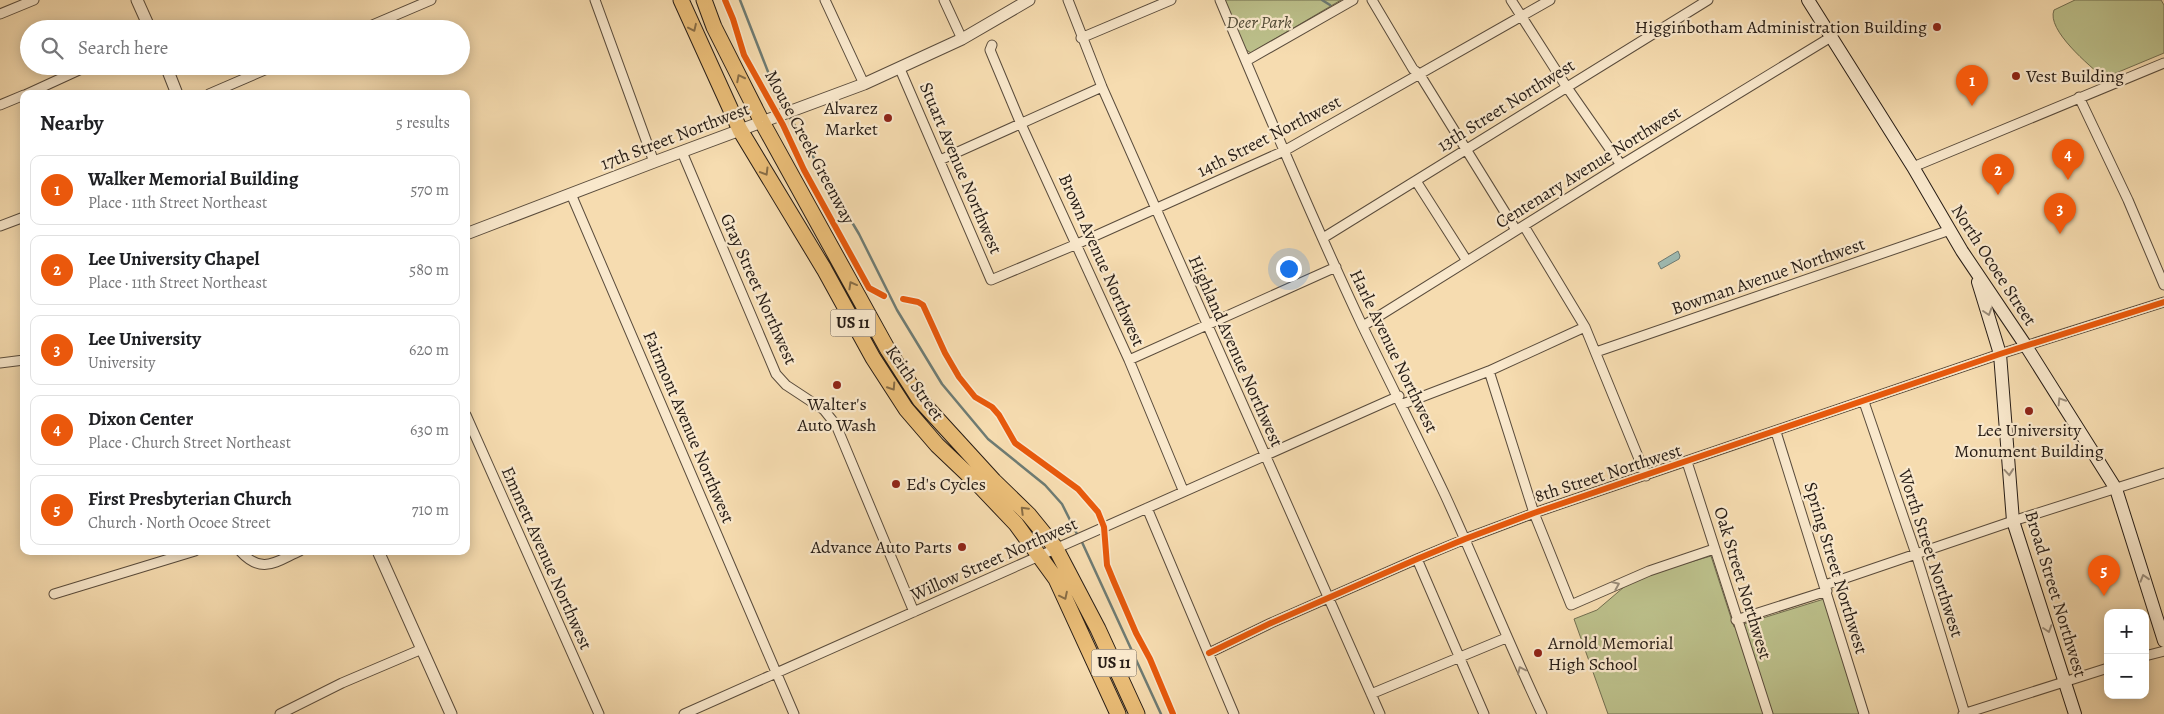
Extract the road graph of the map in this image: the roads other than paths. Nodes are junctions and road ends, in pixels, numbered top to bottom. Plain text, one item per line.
1 (34, 0) edge
2 (137, 0) edge
3 (431, 0) edge
4 (596, 0) edge
5 (681, 0) edge
6 (704, 0) edge
7 (825, 0) edge
8 (944, 0) edge
9 (1029, 0) edge
10 (1068, 0) edge
11 (1171, 0) edge
12 (1220, 0) edge
13 (1353, 0) edge
14 (1372, 0) edge
15 (1511, 0) edge
16 (1550, 0) edge
17 (1708, 0) edge
18 (1808, 0) edge
19 (0, 14) edge
20 (1521, 17) junction
21 (146, 20) edge
22 (384, 20) edge
23 (713, 23) junction
24 (1831, 37) junction
25 (1082, 38) junction
26 (962, 39) junction
27 (992, 45) dead end
28 (706, 56) junction
29 (1246, 61) junction
30 (2164, 62) edge
31 (900, 69) junction
32 (68, 75) edge
33 (170, 75) edge
34 (253, 75) edge
35 (1420, 75) junction
36 (864, 84) junction
37 (1566, 86) junction
38 (1102, 87) junction
39 (34, 90) edge
40 (175, 90) edge
41 (218, 90) edge
42 (20, 96) edge
43 (2079, 97) junction
44 (0, 105) edge
45 (768, 119) junction
46 (1021, 124) junction
47 (740, 130) junction
48 (1466, 150) junction
49 (1284, 151) junction
50 (682, 152) junction
51 (940, 160) junction
52 (654, 162) junction
53 (1621, 165) junction
54 (1913, 166) junction
55 (1416, 181) junction
56 (572, 194) junction
57 (1156, 209) junction
58 (20, 218) edge
59 (0, 226) edge
60 (1520, 228) junction
61 (1950, 230) junction
62 (470, 232) edge
63 (1323, 238) junction
64 (1077, 244) junction
65 (1962, 251) junction
66 (1467, 261) junction
67 (1336, 267) junction
68 (991, 280) joint
69 (2164, 285) edge
70 (2164, 302) edge
71 (1207, 325) junction
72 (1363, 326) junction
73 (1585, 327) junction
74 (2026, 346) junction
75 (888, 350) junction
76 (1596, 352) junction
77 (2000, 354) junction
78 (873, 358) junction
79 (1129, 360) junction
80 (20, 361) edge
81 (0, 364) edge
82 (1489, 371) junction
83 (1401, 400) junction
84 (1864, 402) junction
85 (470, 424) edge
86 (1776, 432) junction
87 (1264, 454) junction
88 (1687, 462) junction
89 (2164, 474) edge
90 (1646, 476) junction
91 (2116, 489) junction
92 (1183, 490) junction
93 (1147, 508) junction
94 (1534, 513) junction
95 (2013, 521) junction
96 (1465, 538) junction
97 (1055, 547) junction
98 (1714, 549) junction
99 (1916, 554) junction
100 (182, 555) edge
101 (244, 555) edge
102 (290, 555) edge
103 (380, 555) edge
104 (1038, 555) junction
105 (1417, 559) junction
106 (1826, 588) junction
107 (54, 594) dead end
108 (1328, 599) junction
109 (914, 612) junction
110 (1736, 620) junction
111 (1506, 638) junction
112 (2164, 642) edge
113 (422, 649) junction
114 (2164, 651) edge
115 (1209, 653) junction
116 (2149, 655) edge
117 (1459, 657) junction
118 (2104, 669) edge
119 (777, 673) junction
120 (2064, 681) junction
121 (1371, 694) junction
122 (290, 712) edge
123 (280, 714) edge
124 (451, 714) edge
125 (599, 714) edge
126 (684, 714) edge
127 (794, 714) edge
128 (1118, 714) edge
129 (1137, 714) edge
130 (1234, 714) edge
131 (1380, 714) edge
132 (1484, 714) edge
133 (1542, 714) edge
134 (1768, 714) edge
135 (1864, 714) edge
136 (1964, 714) edge
137 (2075, 714) edge

1 - 19 street
2 - 21 street
3 - 22 street
4 - 52 street
5 -> 28 main road, Keith Street / US 11
6 - 23 main road, Keith Street / US 11
7 - 36 street
8 - 26 street
9 - 26 street, 17th Street Northwest
10 - 25 street, Highland Avenue Northwest
11 - 25 street
12 - 29 street, Harle Avenue Northwest
13 - 29 street
14 - 35 street
15 - 20 street
16 - 20 street, 14th Street Northwest
17 - 37 street, 13th Street Northwest
18 - 24 main road, North Ocoee Street
20 - 35 street, 14th Street Northwest
20 - 37 street
23 - 28 main road
45 -> 23 main road, Keith Street / US 11
24 - 53 street, Centenary Avenue Northwest
24 - 54 main road, North Ocoee Street
25 - 38 street, Highland Avenue Northwest
26 - 31 street, 17th Street Northwest
27 - 46 street, Brown Avenue Northwest
28 - 47 main road, Keith Street / US 11
29 - 49 street, Harle Avenue Northwest
30 - 43 street
31 - 36 street, 17th Street Northwest
31 - 51 street, Stuart Avenue Northwest
32 - 39 street
33 - 40 street
34 - 41 street
35 - 48 street
35 - 49 street, 14th Street Northwest
36 - 45 street, 17th Street Northwest
37 - 48 street, 13th Street Northwest
37 - 53 street
38 - 46 street
38 - 57 street, Highland Avenue Northwest
42 - 44 street
43 - 54 street
43 - 69 street
45 - 47 street, 17th Street Northwest
75 -> 45 main road, Keith Street / US 11
46 - 51 street
46 - 64 street, Brown Avenue Northwest
47 - 50 street, 17th Street Northwest
47 -> 78 main road, Keith Street / US 11
48 - 55 street, 13th Street Northwest
48 - 60 street
49 - 57 street, 14th Street Northwest
49 - 63 street, Harle Avenue Northwest
50 - 52 street, 17th Street Northwest
50 - 109 street, Gray Street Northwest
51 - 68 street, Stuart Avenue Northwest
52 - 56 street, 17th Street Northwest
53 - 60 street, Centenary Avenue Northwest
54 - 61 main road, North Ocoee Street
55 - 63 street, 13th Street Northwest
55 - 66 street
56 - 62 street, 17th Street Northwest
56 - 119 street, Fairmont Avenue Northwest
57 - 64 street, 14th Street Northwest
57 - 71 street, Highland Avenue Northwest
58 - 59 street
60 - 66 street, Centenary Avenue Northwest
60 - 73 street
61 - 65 main road, North Ocoee Street
61 - 76 street, Bowman Avenue Northwest
63 - 67 street, Harle Avenue Northwest
64 - 68 street, 14th Street Northwest
64 - 79 street, Brown Avenue Northwest
65 - 74 main road, North Ocoee Street
65 -> 77 main road, Broad Street Northwest
66 - 72 street, Centenary Avenue Northwest
67 - 71 street
67 - 72 street, Harle Avenue Northwest
70 - 74 street, 8th Street Northwest
71 - 79 street
71 - 87 street, Highland Avenue Northwest
72 - 83 street, Harle Avenue Northwest
73 - 76 street
73 - 82 street, Willow Street Northwest
74 - 77 street, 8th Street Northwest
91 -> 74 main road, North Ocoee Street
75 - 78 street
97 -> 75 main road, Keith Street / US 11
76 - 90 street
77 - 84 street, 8th Street Northwest
77 -> 95 main road, Broad Street Northwest
78 -> 104 main road, Keith Street / US 11
79 - 92 street, Brown Avenue Northwest
80 - 81 street
82 - 83 street, Willow Street Northwest
82 - 94 street
83 - 87 street, Willow Street Northwest
83 - 96 street, Harle Avenue Northwest
84 - 86 street, 8th Street Northwest
84 - 99 street, Worth Street Northwest
85 - 125 street, Emmett Avenue Northwest
86 - 88 street, 8th Street Northwest
86 - 106 street, Spring Street Northwest
87 - 92 street, Willow Street Northwest
87 - 108 street, Highland Avenue Northwest
88 - 90 street, 8th Street Northwest
88 - 98 street, Oak Street Northwest
89 - 91 street
90 - 94 street, 8th Street Northwest
91 - 95 street
112 -> 91 main road, North Ocoee Street
92 - 93 street, Willow Street Northwest
93 - 97 street, Willow Street Northwest
93 - 115 street
94 - 96 street, 8th Street Northwest
94 -> 98 street
95 - 99 street
95 -> 120 main road, Broad Street Northwest
96 - 105 street, 8th Street Northwest
96 - 111 street, Harle Avenue Northwest
97 - 104 street, Willow Street Northwest
97 - 129 main road, Keith Street / US 11
98 - 110 street, Oak Street Northwest
99 - 106 street
99 - 136 street, Worth Street Northwest
100 - 107 street
101 - 102 street
103 - 113 street
104 - 109 street, Willow Street Northwest
104 -> 128 main road, Keith Street / US 11
105 - 108 street, 8th Street Northwest
105 - 117 street
106 - 110 street
106 - 135 street, Spring Street Northwest
108 - 115 street, 8th Street Northwest
108 - 121 street, Highland Avenue Northwest
109 - 119 street, Willow Street Northwest
110 - 134 street, Oak Street Northwest
111 - 117 street
133 -> 111 street, Harle Avenue Northwest
113 - 122 street
113 - 124 street
114 - 116 street
115 - 130 street
117 - 121 street
117 - 132 street
118 - 120 street
119 - 126 street, Willow Street Northwest
119 - 127 street, Fairmont Avenue Northwest
120 - 136 street
120 - 137 main road, Broad Street Northwest
121 - 131 street, Highland Avenue Northwest
122 - 123 street

